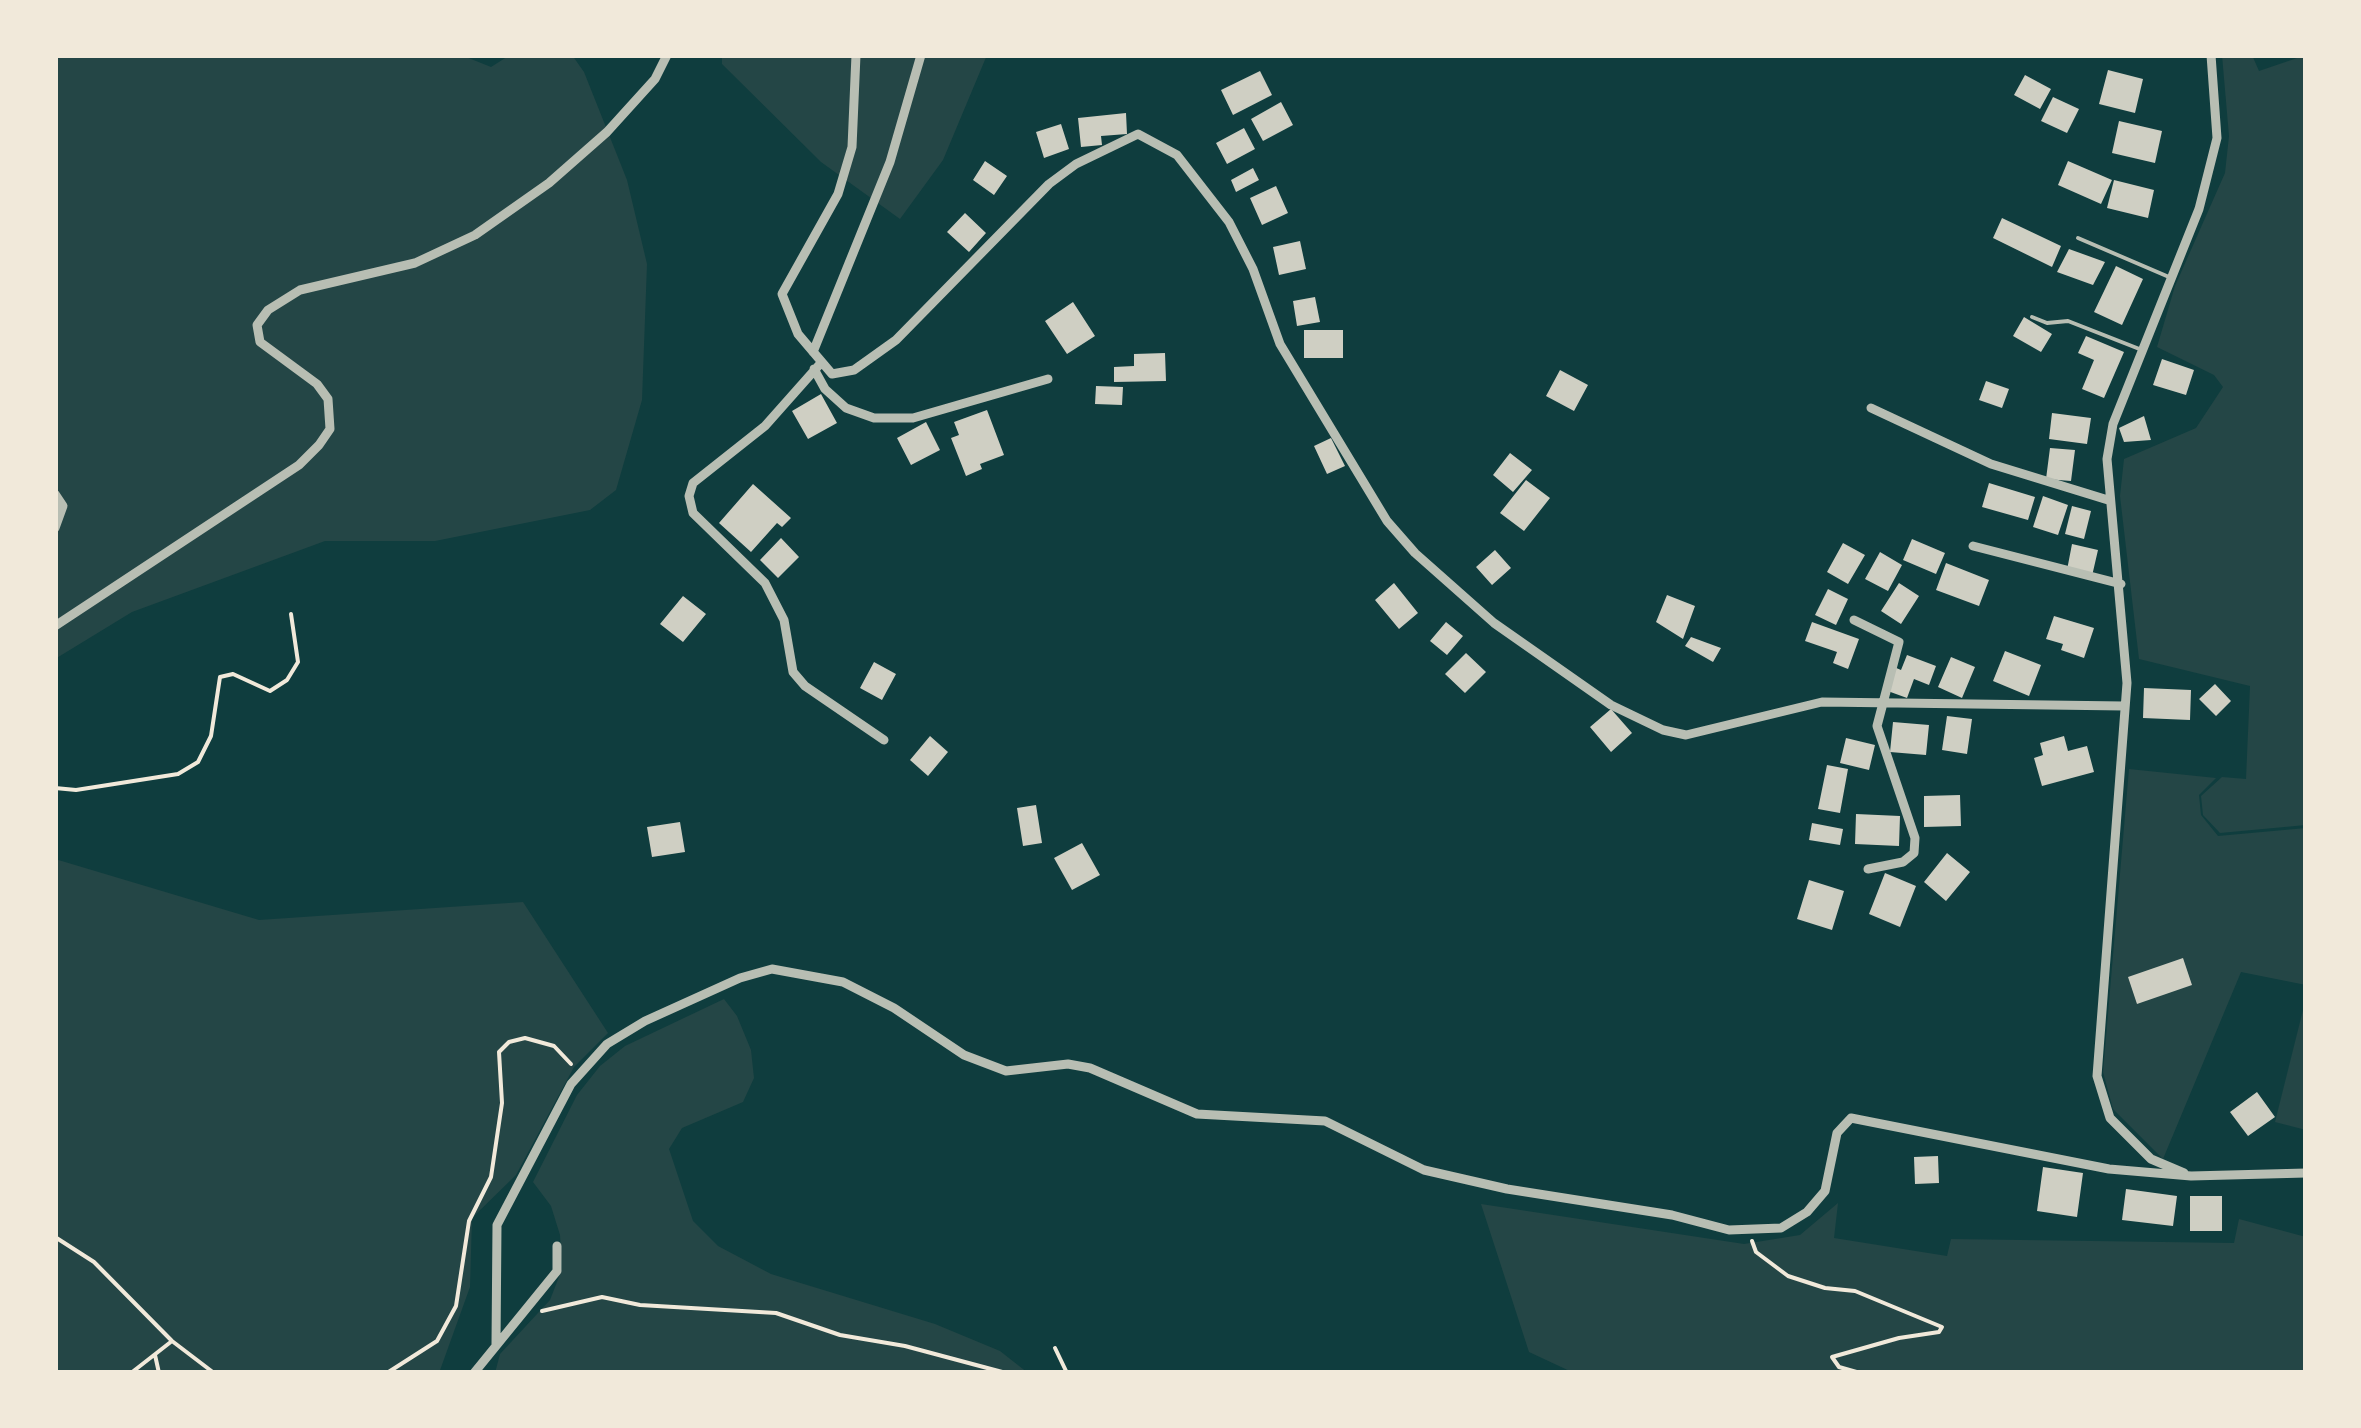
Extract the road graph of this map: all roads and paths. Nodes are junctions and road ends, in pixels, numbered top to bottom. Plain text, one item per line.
1 (667, 55) edge
2 (856, 55) edge
3 (921, 55) edge
4 (2211, 55) edge
5 (2078, 238) dead end
6 (2169, 277) junction
7 (2032, 317) dead end
8 (2142, 350) junction
9 (813, 352) junction
10 (817, 367) junction
11 (1048, 380) dead end
12 (1871, 408) dead end
13 (55, 494) edge
14 (2108, 500) junction
15 (55, 528) edge
16 (1973, 546) dead end
17 (2121, 584) junction
18 (291, 614) dead end
19 (1854, 620) dead end
20 (55, 626) edge
21 (1880, 704) junction
22 (2124, 706) junction
23 (884, 740) dead end
24 (55, 788) edge
25 (1868, 870) dead end
26 (580, 1072) junction
27 (2306, 1173) edge
28 (2191, 1176) junction
29 (1748, 1232) junction
30 (55, 1238) edge
31 (557, 1246) dead end
32 (523, 1315) junction
33 (172, 1341) junction
34 (496, 1344) junction
35 (1055, 1348) dead end
36 (155, 1354) junction
37 (130, 1373) edge
38 (159, 1373) edge
39 (214, 1373) edge
40 (387, 1373) edge
41 (474, 1373) edge
42 (1006, 1373) edge
43 (1067, 1373) edge
44 (1860, 1373) edge

1 - 20 street
2 - 9 street
3 - 9 street
4 - 6 street
5 - 6 lane
6 - 8 street
7 - 8 lane
8 - 14 street
9 - 10 street
10 - 11 street
10 - 21 street
10 - 23 street
12 - 14 street
13 - 15 street
14 - 17 street
16 - 17 street
17 - 22 street
18 - 24 path
19 - 21 street
21 - 22 street
21 - 25 street
22 - 28 street
26 - 29 street
26 - 34 street
26 - 40 path
27 - 28 street
28 - 29 street
29 - 44 path
30 - 33 path
31 - 32 street
32 - 34 street
32 - 42 path
33 - 36 path
33 - 39 path
34 - 41 street
35 - 43 path
36 - 37 path
36 - 38 path

